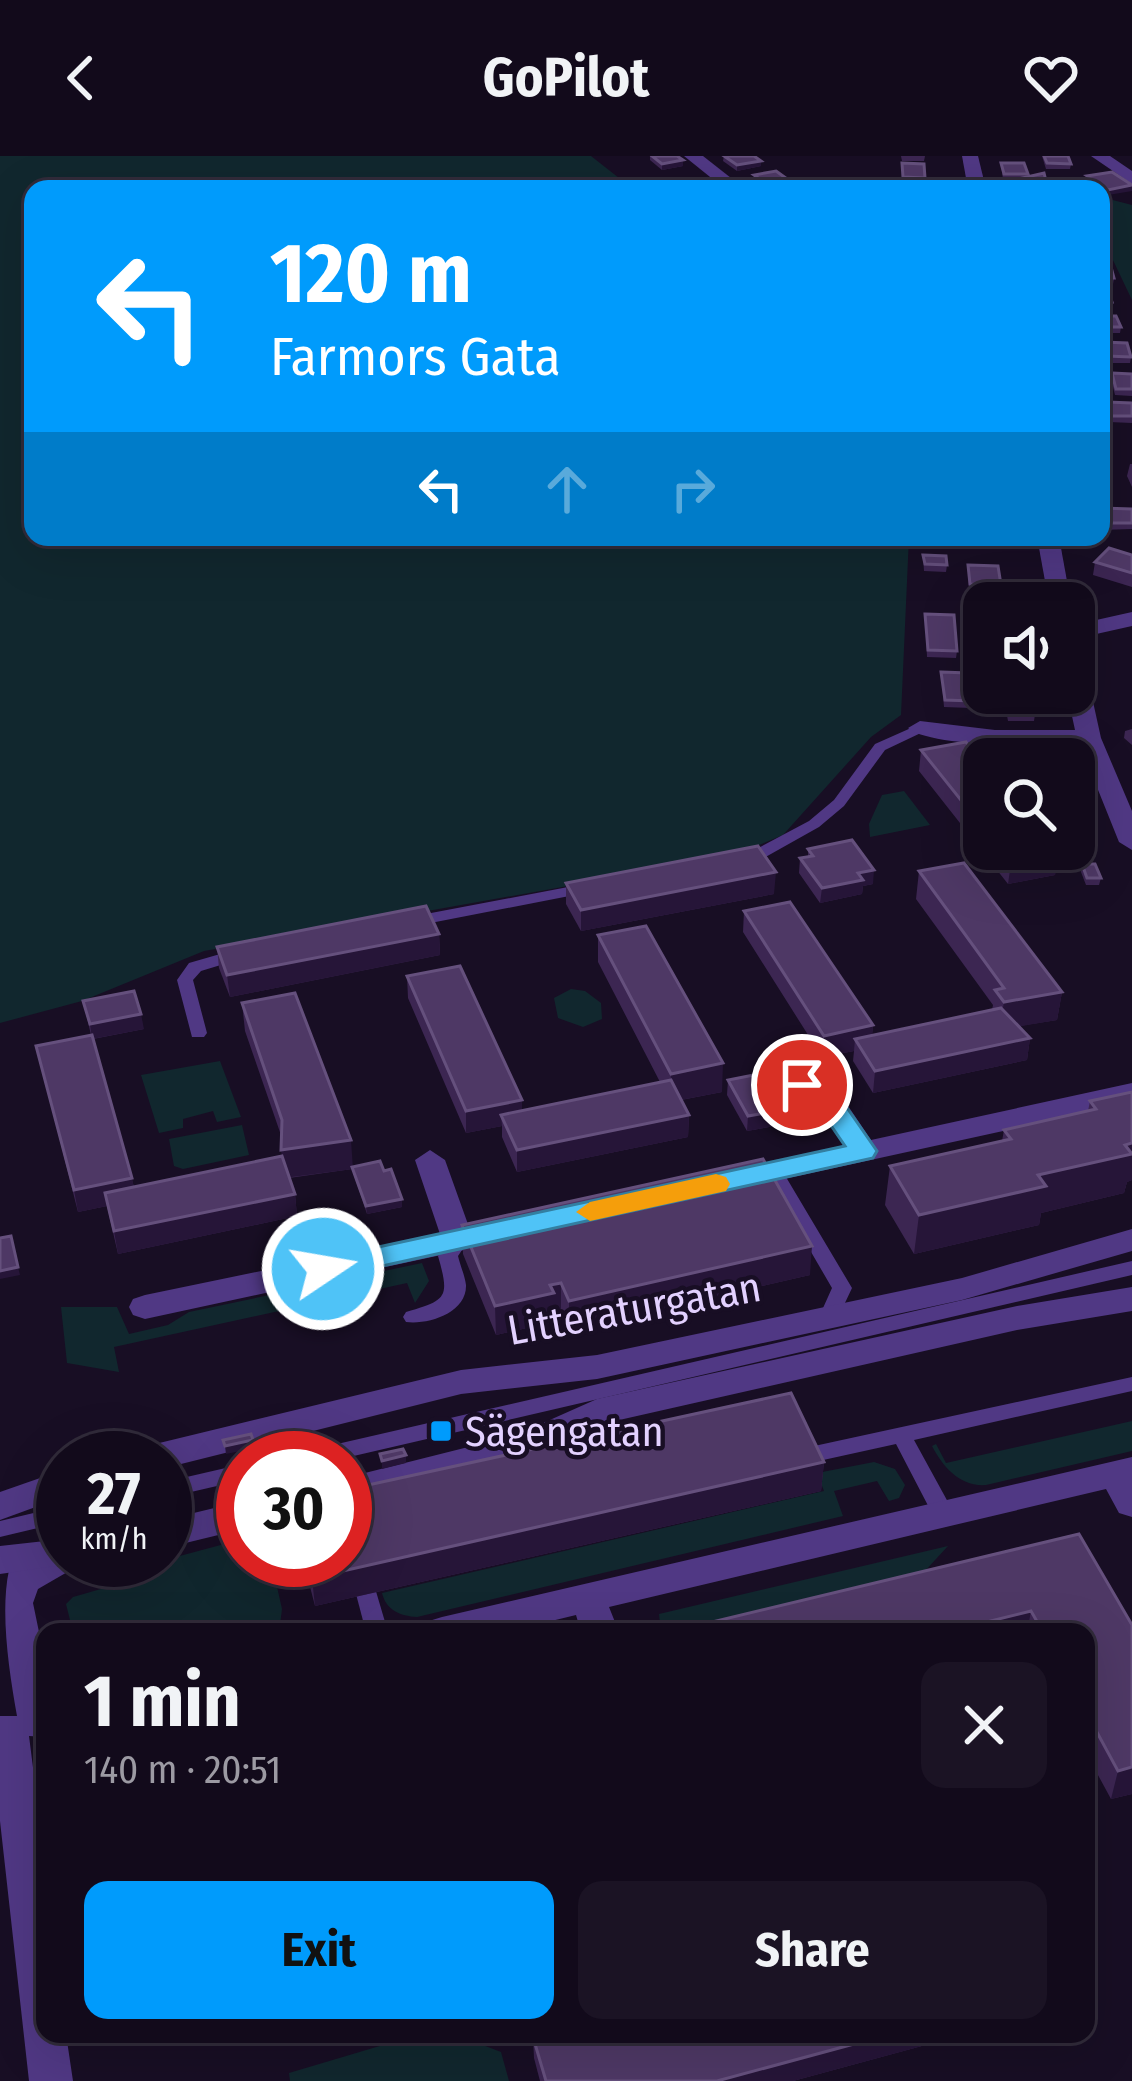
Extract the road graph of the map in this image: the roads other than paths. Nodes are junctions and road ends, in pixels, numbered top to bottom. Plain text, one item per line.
1 (692, 156) edge
2 (1099, 156) edge
3 (1132, 179) edge
4 (724, 180) edge
5 (1050, 546) edge
6 (1056, 582) edge
7 (1132, 619) edge
8 (1095, 627) edge
9 (1084, 714) edge
10 (920, 728) joint
11 (1089, 738) joint
12 (1095, 753) edge
13 (1132, 842) edge
14 (711, 865) edge
15 (601, 886) edge
16 (400, 923) edge
17 (262, 949) edge
18 (198, 1033) dead end
19 (802, 1085) dead end
20 (1132, 1093) edge
21 (863, 1151) junction
22 (430, 1160) dead end
23 (773, 1171) junction
24 (711, 1185) edge
25 (469, 1238) junction
26 (1132, 1240) edge
27 (1132, 1268) edge
28 (1132, 1299) edge
29 (145, 1307) dead end
30 (413, 1317) dead end
31 (829, 1317) junction
32 (1132, 1384) edge
33 (902, 1436) junction
34 (372, 1444) edge
35 (192, 1448) edge
36 (805, 1456) edge
37 (1126, 1482) edge
38 (372, 1485) edge
39 (36, 1493) edge
40 (0, 1506) edge
41 (943, 1513) junction
42 (36, 1520) edge
43 (0, 1529) edge
44 (36, 1557) edge
45 (0, 1559) edge
46 (36, 1571) edge
47 (367, 1594) edge
48 (594, 1616) edge
49 (375, 1623) edge
50 (528, 1623) edge
51 (23, 1726) edge
52 (36, 1908) edge
53 (46, 2043) edge
54 (51, 2081) edge

1 - 4 street
2 - 3 street
5 - 6 street
7 - 8 street
9 - 11 street
10 - 11 street
10 - 14 lane
12 - 13 street
15 - 16 lane
17 - 18 lane
19 - 21 street
20 - 21 street
21 - 23 street
22 - 25 street
23 - 24 street
23 - 31 lane
25 - 29 street
25 - 30 lane
26 - 31 street, Litteraturgatan
27 - 34 lane
28 - 38 street, Litteraturgatan
31 - 35 street, Litteraturgatan
32 - 33 lane
33 - 36 lane
33 - 41 lane
37 - 41 street
39 - 40 street
41 - 48 street
42 - 43 lane
44 - 45 street
46 - 51 street
47 - 49 lane
48 - 50 street
51 - 52 street
53 - 54 street

